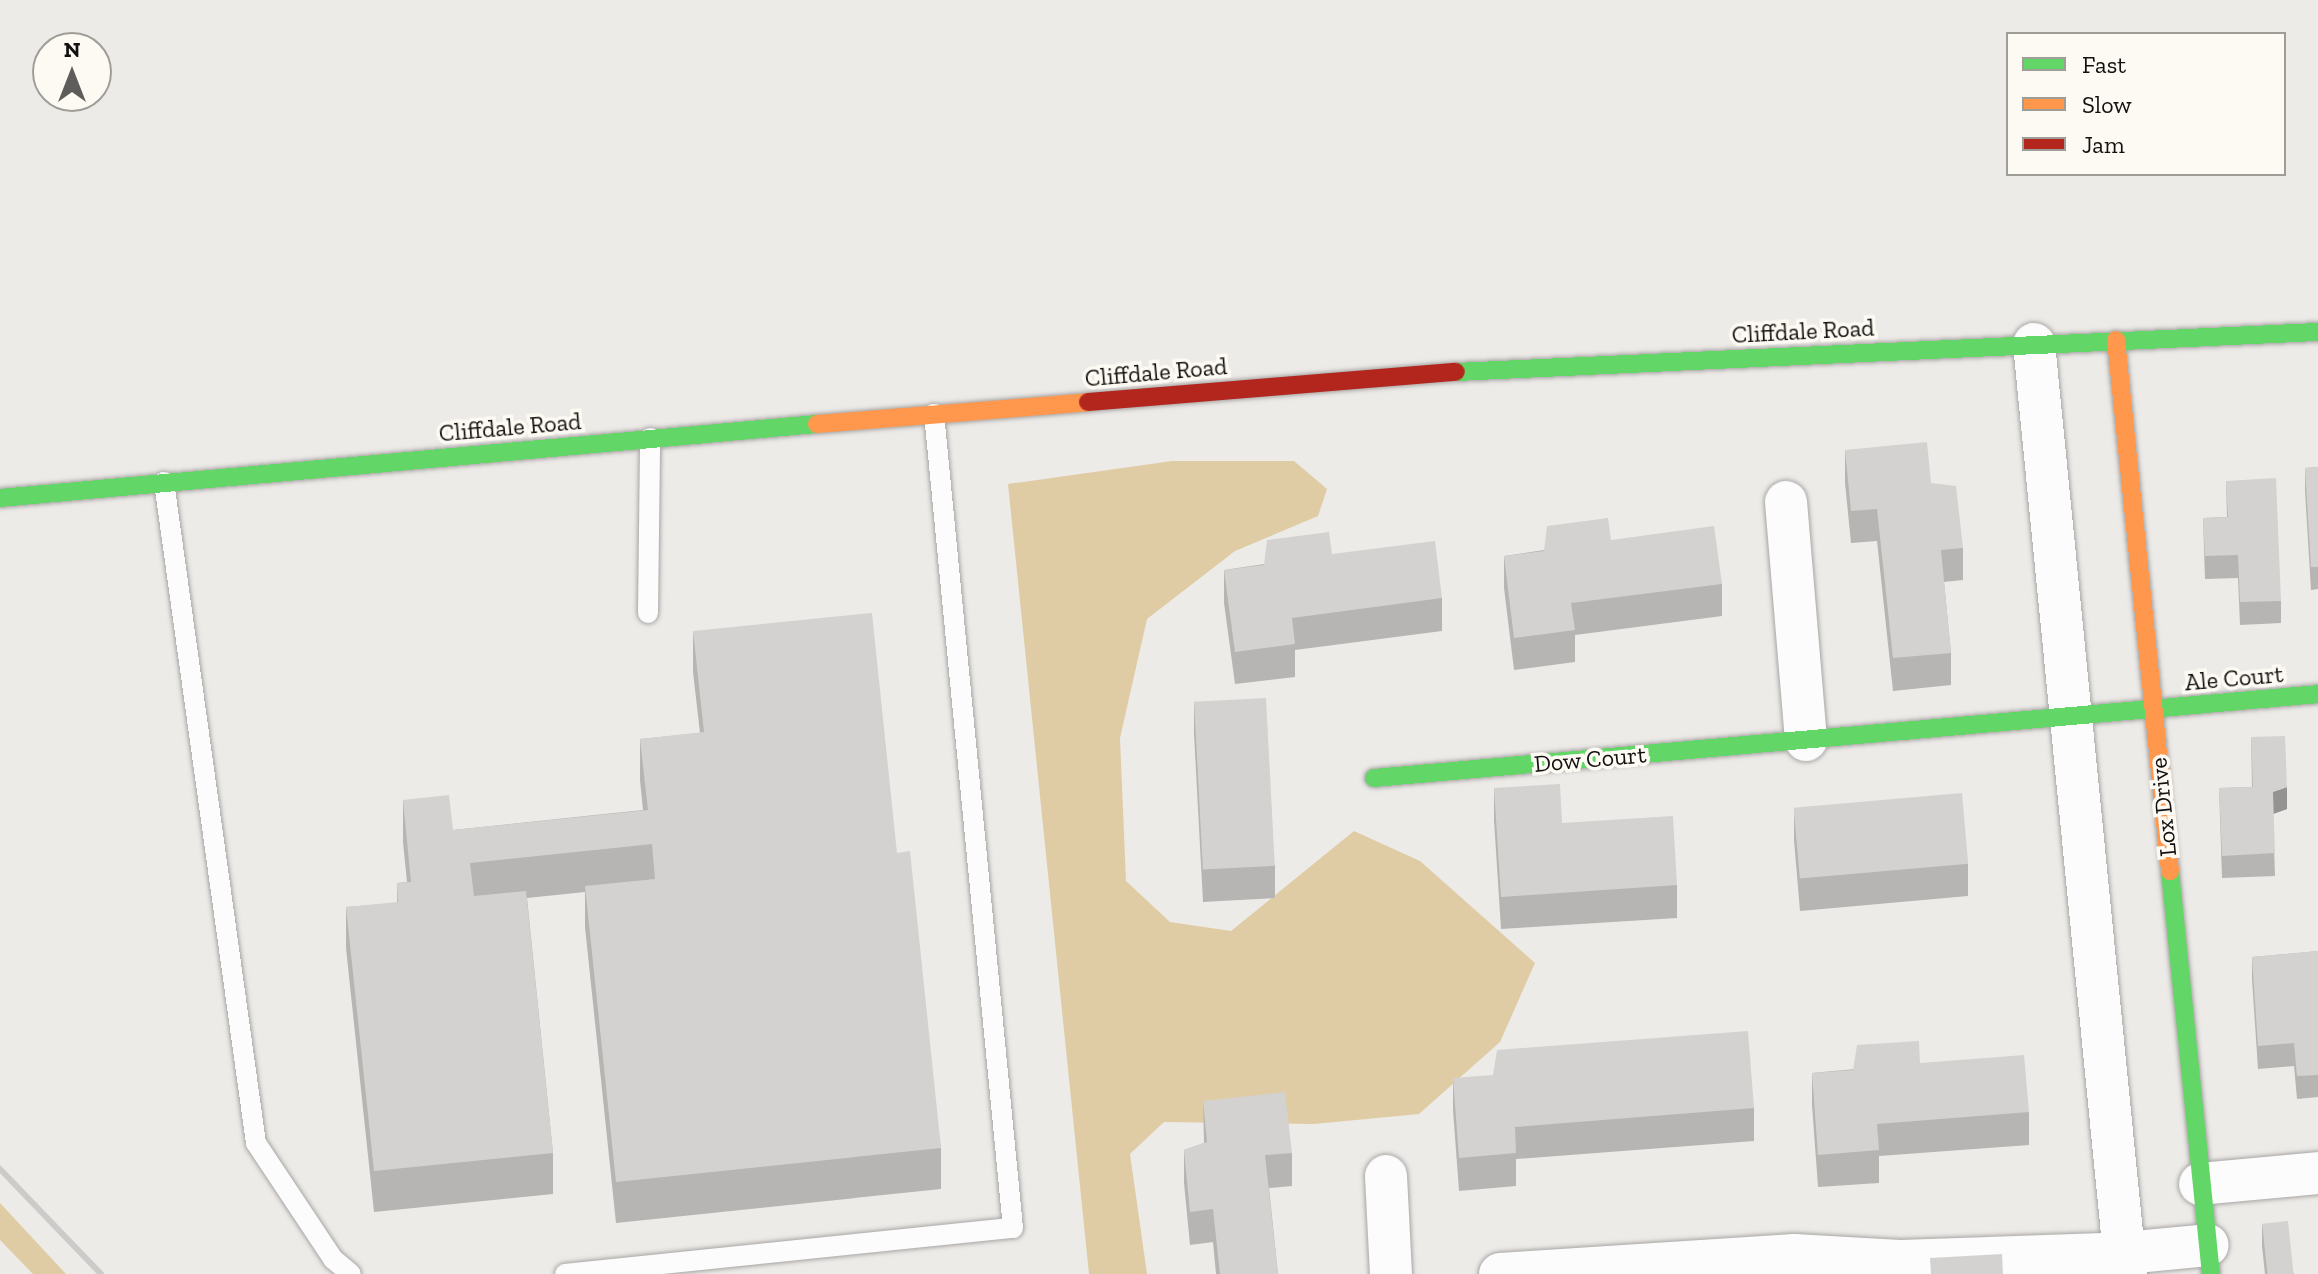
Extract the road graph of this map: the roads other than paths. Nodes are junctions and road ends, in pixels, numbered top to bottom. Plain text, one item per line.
1 (2318, 332) edge
2 (2116, 340) junction
3 (2034, 344) junction
4 (934, 414) junction
5 (650, 438) junction
6 (164, 482) junction
7 (0, 498) edge
8 (1786, 502) dead end
9 (648, 613) dead end
10 (2318, 694) edge
11 (2153, 709) junction
12 (2074, 716) junction
13 (1806, 740) junction
14 (1374, 778) dead end
15 (2318, 1173) edge
16 (1386, 1176) dead end
17 (2200, 1184) junction
18 (2210, 1260) edge
19 (2125, 1264) edge
20 (1841, 1266) edge
21 (351, 1274) edge
22 (565, 1274) edge
23 (1391, 1274) edge
24 (1500, 1274) edge

1 - 2 main road, Cliffdale Road
2 - 3 main road, Cliffdale Road
2 - 11 main road, Lox Drive
3 - 4 main road, Cliffdale Road
3 - 12 street
4 - 5 main road, Cliffdale Road
4 - 22 lane
5 - 6 main road, Cliffdale Road
5 - 9 lane
6 - 7 main road, Cliffdale Road
6 - 21 lane
8 - 13 street
10 - 11 main road, Ale Court
11 - 12 main road, Ale Court
11 - 17 main road, Lox Drive
12 - 13 main road, Dow Court
12 - 19 street
13 - 14 main road, Dow Court
15 - 17 street
16 - 23 street
17 - 18 main road, Lox Drive
18 - 19 street
19 - 20 street
20 - 24 street

